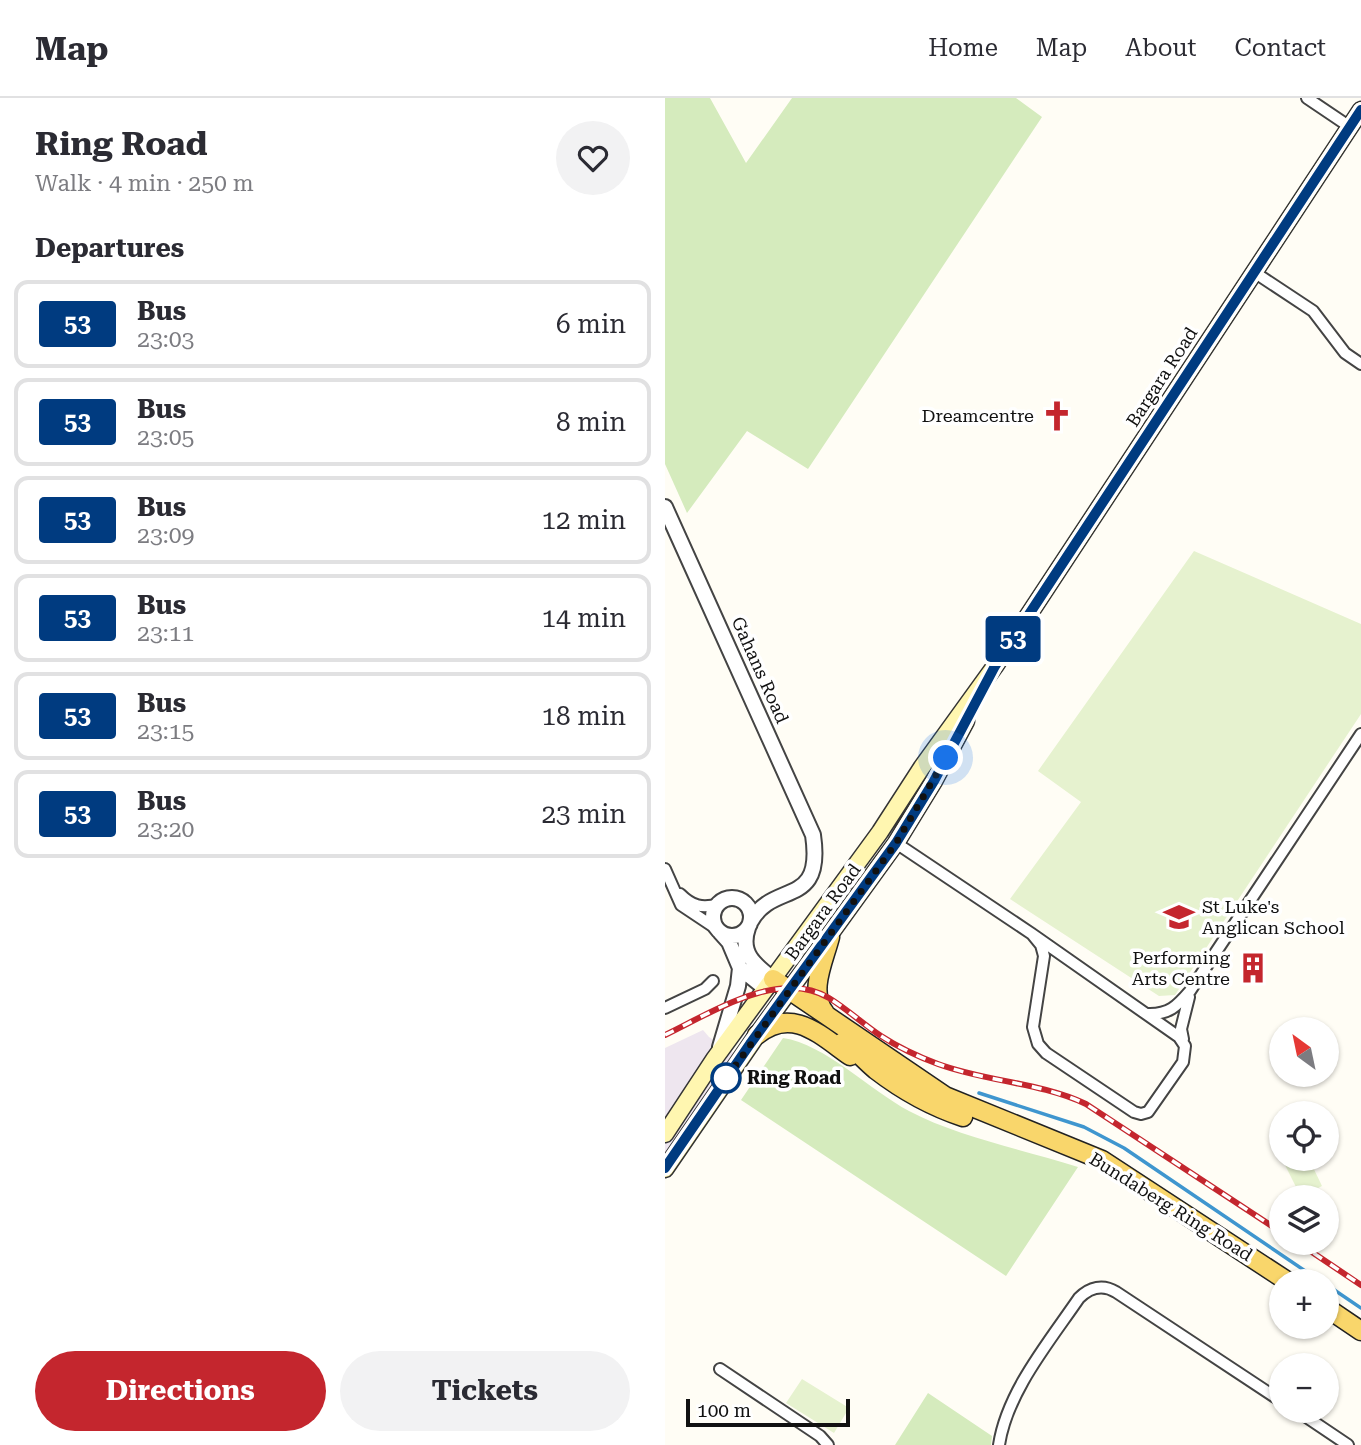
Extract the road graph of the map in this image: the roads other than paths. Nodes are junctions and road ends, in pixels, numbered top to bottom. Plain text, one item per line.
1 (1307, 98) edge
2 (1361, 110) edge
3 (1350, 127) junction
4 (1254, 272) junction
5 (1361, 364) edge
6 (665, 507) edge
7 (995, 666) junction
8 (1361, 734) edge
9 (880, 832) junction
10 (896, 843) junction
11 (815, 850) junction
12 (665, 869) edge
13 (670, 880) junction
14 (739, 900) junction
15 (719, 904) junction
16 (750, 924) junction
17 (719, 930) junction
18 (1032, 934) junction
19 (830, 937) junction
20 (740, 968) junction
21 (713, 981) dead end
22 (770, 984) junction
23 (1190, 991) junction
24 (787, 994) junction
25 (665, 1008) edge
26 (1147, 1014) junction
27 (827, 1016) junction
28 (757, 1035) junction
29 (1184, 1042) junction
30 (715, 1058) junction
31 (874, 1069) junction
32 (665, 1134) edge
33 (1052, 1139) junction
34 (665, 1168) edge
35 (1269, 1269) edge
36 (1339, 1316) edge
37 (1361, 1331) edge
38 (720, 1369) dead end
39 (1269, 1393) edge
40 (1315, 1423) edge
41 (828, 1445) edge
42 (999, 1445) edge
43 (1348, 1445) edge

1 - 3 street
2 - 3 main road, Bargara Road
3 - 4 main road, Bargara Road
4 - 5 street
4 - 7 main road, Bargara Road
6 - 11 street, Gahans Road
7 - 9 main road, Bargara Road
7 - 10 main road, Bargara Road
8 - 23 street
9 - 10 main road
9 - 22 main road, Bargara Road
10 - 18 street
10 - 19 main road, Bargara Road
11 - 14 street
11 - 16 street
12 - 13 street
13 - 15 street
13 - 17 street
14 - 15 street
14 - 16 street
15 - 17 street
16 - 17 street
16 - 22 street
17 - 20 street
18 - 26 street
18 - 29 street
19 - 24 main road, Bargara Road
19 - 27 main road
20 - 22 street
20 - 30 street
21 - 25 street
22 - 24 main road, Bundaberg Ring Road
22 - 30 main road, Bargara Road
23 - 26 street
23 - 29 street
24 - 27 main road, Bundaberg Ring Road
24 - 28 main road, Bargara Road
24 - 31 main road, Bundaberg Ring Road
26 - 29 street
27 - 33 main road, Bundaberg Ring Road
28 - 31 main road
28 - 34 main road, Bargara Road
30 - 32 main road, Bargara Road
31 - 33 main road, Bundaberg Ring Road
33 - 35 main road, Bundaberg Ring Road
36 - 37 main road
38 - 41 street
39 - 42 street
40 - 43 street

